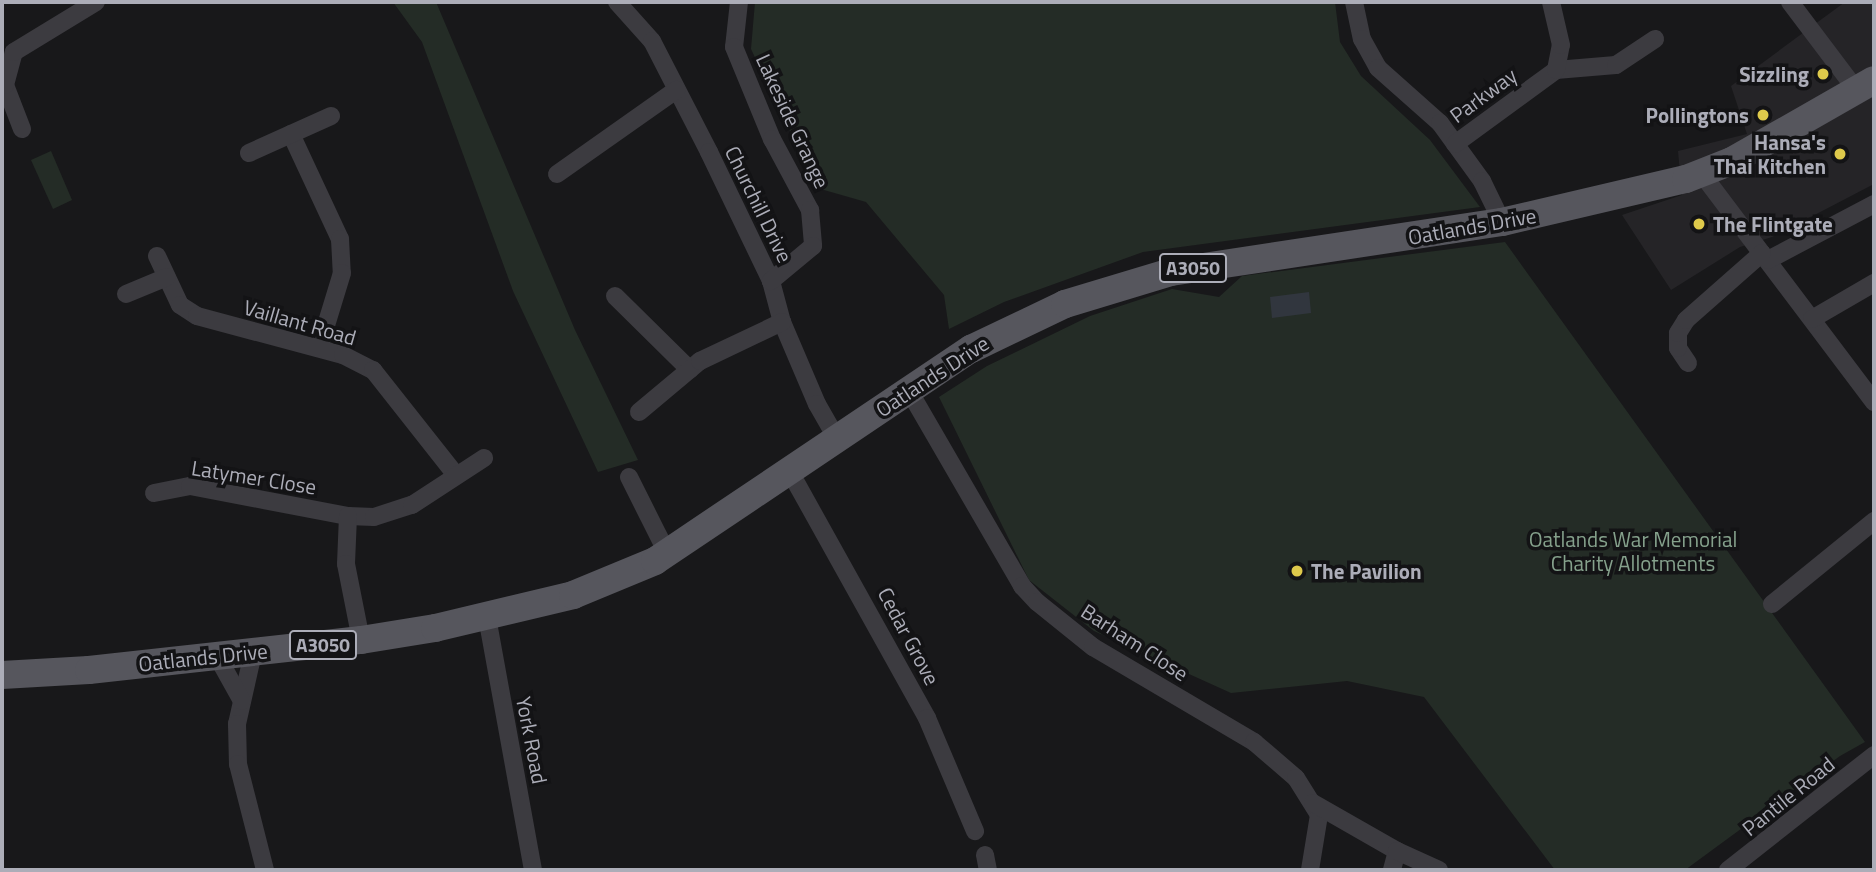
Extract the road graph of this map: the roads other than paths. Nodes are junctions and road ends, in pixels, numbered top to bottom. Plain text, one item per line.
1 (96, 2) edge
2 (617, 2) edge
3 (739, 2) edge
4 (1354, 2) edge
5 (1551, 2) edge
6 (1790, 2) edge
7 (1655, 39) dead end
8 (1556, 71) junction
9 (1866, 85) edge
10 (676, 90) junction
11 (331, 116) dead end
12 (22, 129) dead end
13 (291, 134) junction
14 (1455, 144) junction
15 (249, 153) dead end
16 (557, 174) dead end
17 (1702, 174) junction
18 (1874, 204) edge
19 (1502, 222) junction
20 (157, 256) dead end
21 (1765, 257) junction
22 (167, 277) junction
23 (771, 281) junction
24 (1874, 283) edge
25 (126, 294) dead end
26 (615, 296) dead end
27 (1812, 319) junction
28 (782, 323) junction
29 (318, 348) junction
30 (1688, 363) dead end
31 (690, 370) junction
32 (908, 389) junction
33 (1874, 402) edge
34 (639, 412) dead end
35 (837, 439) junction
36 (484, 458) dead end
37 (789, 470) junction
38 (454, 474) junction
39 (629, 477) dead end
40 (154, 493) dead end
41 (348, 516) junction
42 (1874, 521) edge
43 (667, 552) junction
44 (1772, 604) dead end
45 (487, 617) junction
46 (361, 640) junction
47 (253, 653) junction
48 (217, 656) junction
49 (2, 675) edge
50 (242, 701) junction
51 (1874, 755) edge
52 (1313, 803) junction
53 (975, 831) dead end
54 (1397, 850) junction
55 (265, 870) edge
56 (533, 870) edge
57 (1310, 870) edge
58 (1392, 870) edge
59 (1439, 870) edge
60 (1728, 870) edge

1 - 12 street
2 - 10 street, Churchill Drive
3 - 23 street, Lakeside Grange
4 - 14 street
5 - 8 street
6 - 9 street
7 - 8 street
8 - 14 street, Parkway
9 - 17 main road, Oatlands Drive / A3050
10 - 16 street
10 - 23 street, Churchill Drive
11 - 13 street
13 - 15 street
13 - 29 street
14 - 19 street, Parkway
17 - 19 main road, Oatlands Drive / A3050
17 - 21 street
18 - 21 street
19 - 32 main road, Oatlands Drive / A3050
20 - 22 street, Vaillant Road
21 - 27 street
21 - 30 street
22 - 25 street
22 - 29 street, Vaillant Road
23 - 28 street, Churchill Drive
24 - 27 street
26 - 31 street
27 - 33 street
28 - 31 street
28 - 35 street, Churchill Drive
29 - 38 street, Vaillant Road
31 - 34 street
32 - 35 main road, Oatlands Drive / A3050
32 - 52 street, Barham Close
35 - 37 main road, Oatlands Drive / A3050
36 - 38 street
37 - 43 main road, Oatlands Drive / A3050
37 - 53 street, Cedar Grove
38 - 41 street
39 - 43 street
40 - 41 street, Latymer Close
41 - 46 street
42 - 44 street
43 - 45 main road, Oatlands Drive / A3050
45 - 46 main road, Oatlands Drive / A3050
45 - 56 street, York Road
46 - 47 main road, Oatlands Drive / A3050
47 - 48 main road, Oatlands Drive / A3050
47 - 50 street
48 - 49 main road, Oatlands Drive / A3050
48 - 50 street
50 - 55 street
51 - 60 street, Pantile Road
52 - 54 street
52 - 57 street, Barham Close
54 - 58 street
54 - 59 street

